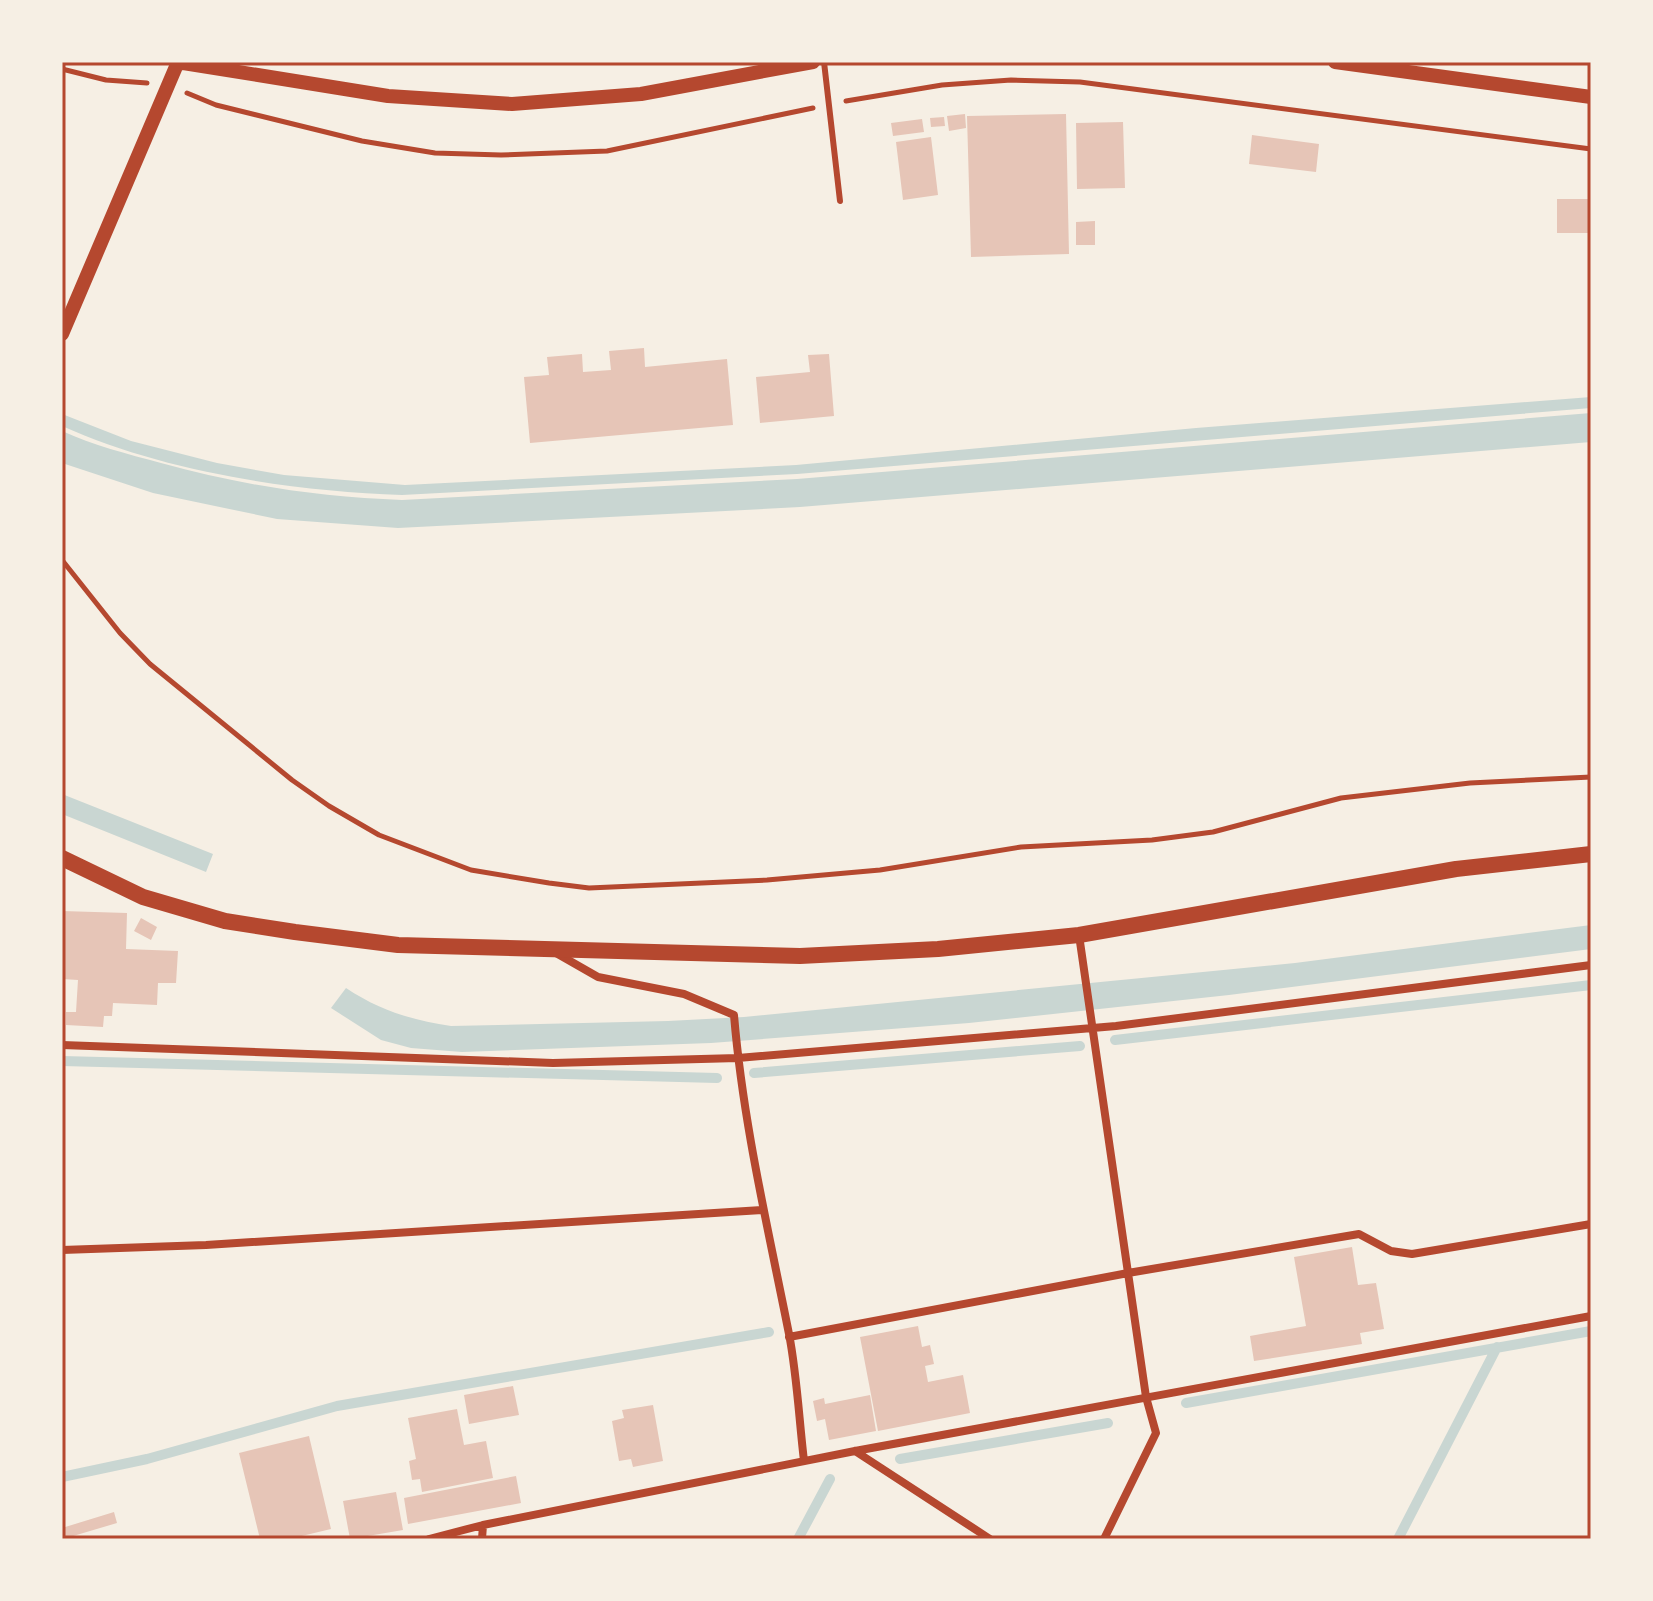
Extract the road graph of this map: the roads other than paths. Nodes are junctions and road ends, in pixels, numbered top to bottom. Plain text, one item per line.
1 (178, 62) edge
2 (813, 62) edge
3 (824, 62) edge
4 (1335, 62) edge
5 (1591, 97) edge
6 (840, 201) dead end
7 (62, 334) edge
8 (1591, 854) edge
9 (62, 858) edge
10 (1079, 935) junction
11 (552, 950) junction
12 (1591, 965) edge
13 (62, 1045) edge
14 (738, 1058) junction
15 (762, 1210) junction
16 (1591, 1224) edge
17 (62, 1250) edge
18 (1128, 1273) junction
19 (1591, 1316) edge
20 (789, 1337) junction
21 (1146, 1397) junction
22 (855, 1451) junction
23 (804, 1461) junction
24 (483, 1525) junction
25 (429, 1539) edge
26 (482, 1539) edge
27 (990, 1539) edge
28 (1104, 1539) edge

1 - 2 street
1 - 7 street
3 - 6 lane
4 - 5 street
8 - 10 main road
9 - 11 main road
10 - 11 main road
10 - 18 street
11 - 14 street
12 - 14 street
13 - 14 street
14 - 15 street
15 - 17 street
15 - 20 street
16 - 18 street
18 - 20 street
18 - 21 street
19 - 21 street
20 - 23 street
21 - 22 street
21 - 28 street
22 - 23 street
22 - 27 street
23 - 24 street
24 - 25 street
24 - 26 street

